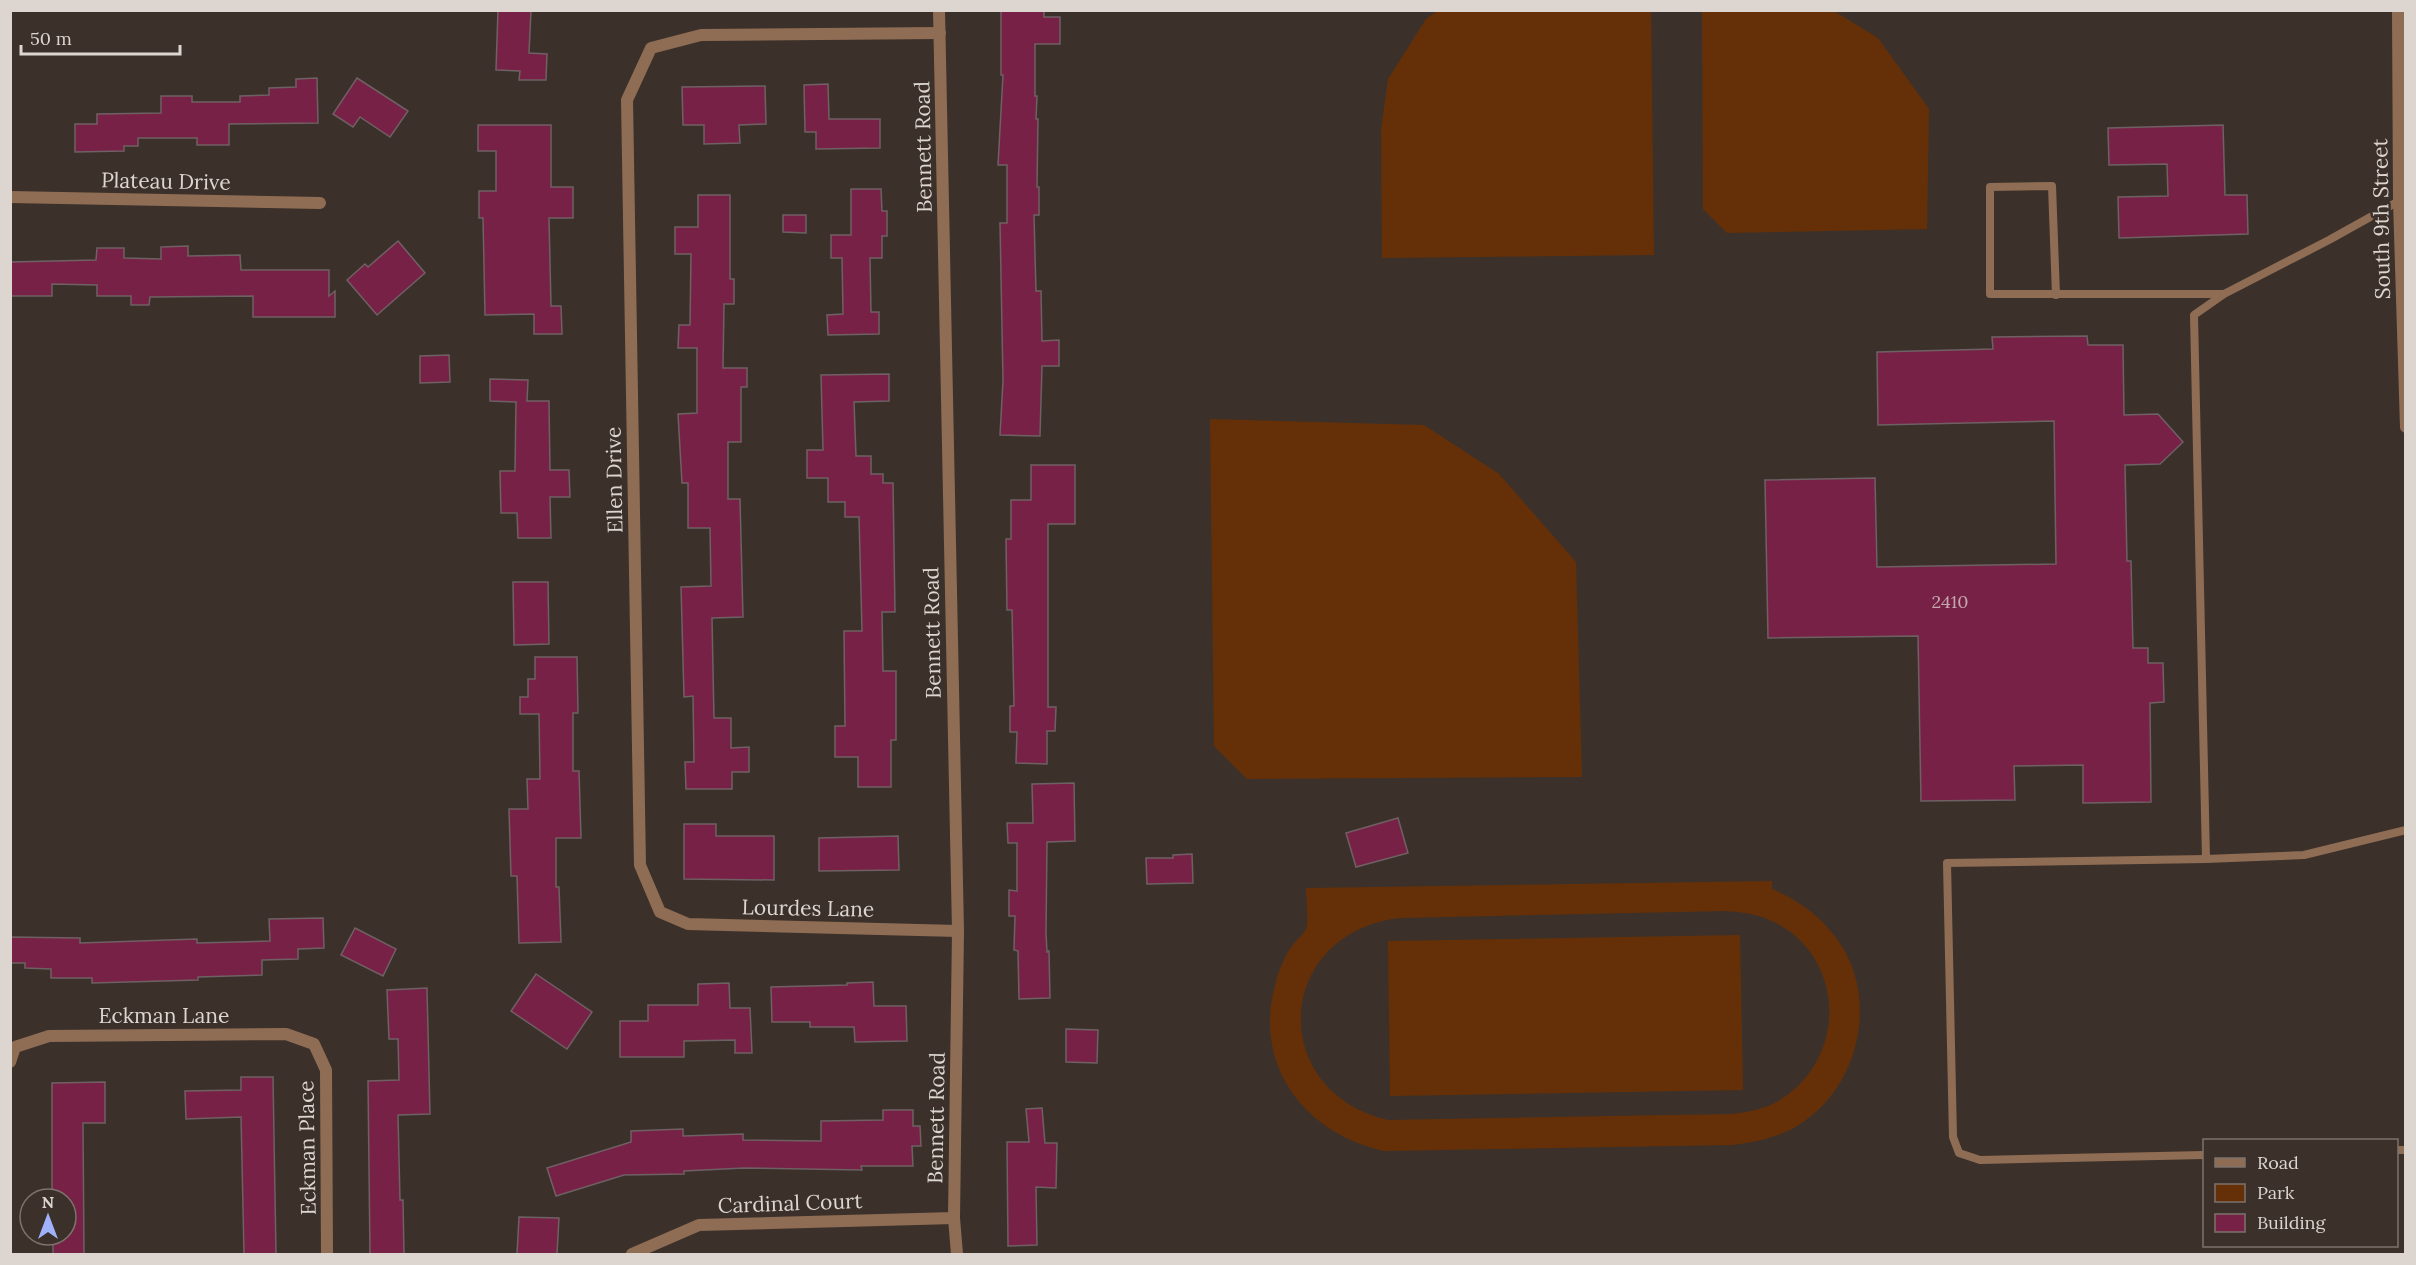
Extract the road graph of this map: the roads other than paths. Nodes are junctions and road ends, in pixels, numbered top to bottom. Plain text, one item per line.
1 (939, 10) edge
2 (2398, 10) edge
3 (940, 33) junction
4 (10, 197) edge
5 (2399, 201) junction
6 (320, 203) dead end
7 (2224, 294) junction
8 (2056, 295) junction
9 (2406, 427) edge
10 (2406, 830) edge
11 (2206, 859) junction
12 (660, 912) joint
13 (958, 931) junction
14 (314, 1044) joint
15 (10, 1062) edge
16 (2203, 1155) edge
17 (954, 1218) junction
18 (327, 1254) edge
19 (632, 1254) edge
20 (957, 1254) edge

1 - 3 street, Bennett Road
2 - 5 street, South 9th Street
3 - 12 street, Ellen Drive
3 - 13 street, Bennett Road
4 - 6 street, Plateau Drive
5 - 7 lane
5 - 9 street, South 9th Street
7 - 8 lane
7 - 11 lane
8 - 8 lane
10 - 11 lane
11 - 16 lane
12 - 13 street, Lourdes Lane
13 - 17 street, Bennett Road
14 - 15 street, Eckman Lane
14 - 18 street, Eckman Place
17 - 19 street, Cardinal Court
17 - 20 street, Bennett Road

